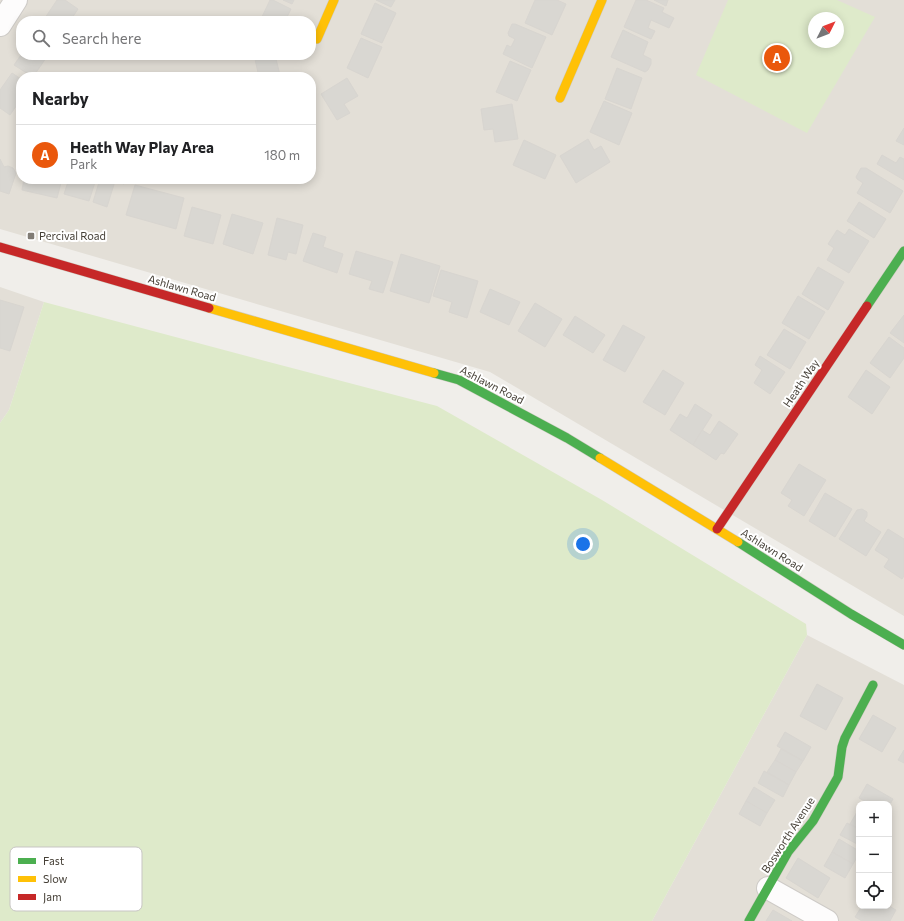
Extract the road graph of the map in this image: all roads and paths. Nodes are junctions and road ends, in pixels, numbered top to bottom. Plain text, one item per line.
1 (16, 0) edge
2 (334, 0) edge
3 (602, 0) edge
4 (0, 25) edge
5 (317, 39) dead end
6 (560, 98) dead end
7 (0, 247) edge
8 (904, 251) edge
9 (717, 529) junction
10 (904, 645) edge
11 (873, 685) dead end
12 (768, 888) junction
13 (749, 921) edge
14 (827, 921) edge

1 - 4 street
2 - 5 main road
3 - 6 main road
7 - 9 main road, Ashlawn Road
8 - 9 main road, Heath Way
9 - 10 main road, Ashlawn Road
11 - 12 main road, Bosworth Avenue
12 - 13 main road, Bosworth Avenue
12 - 14 street

